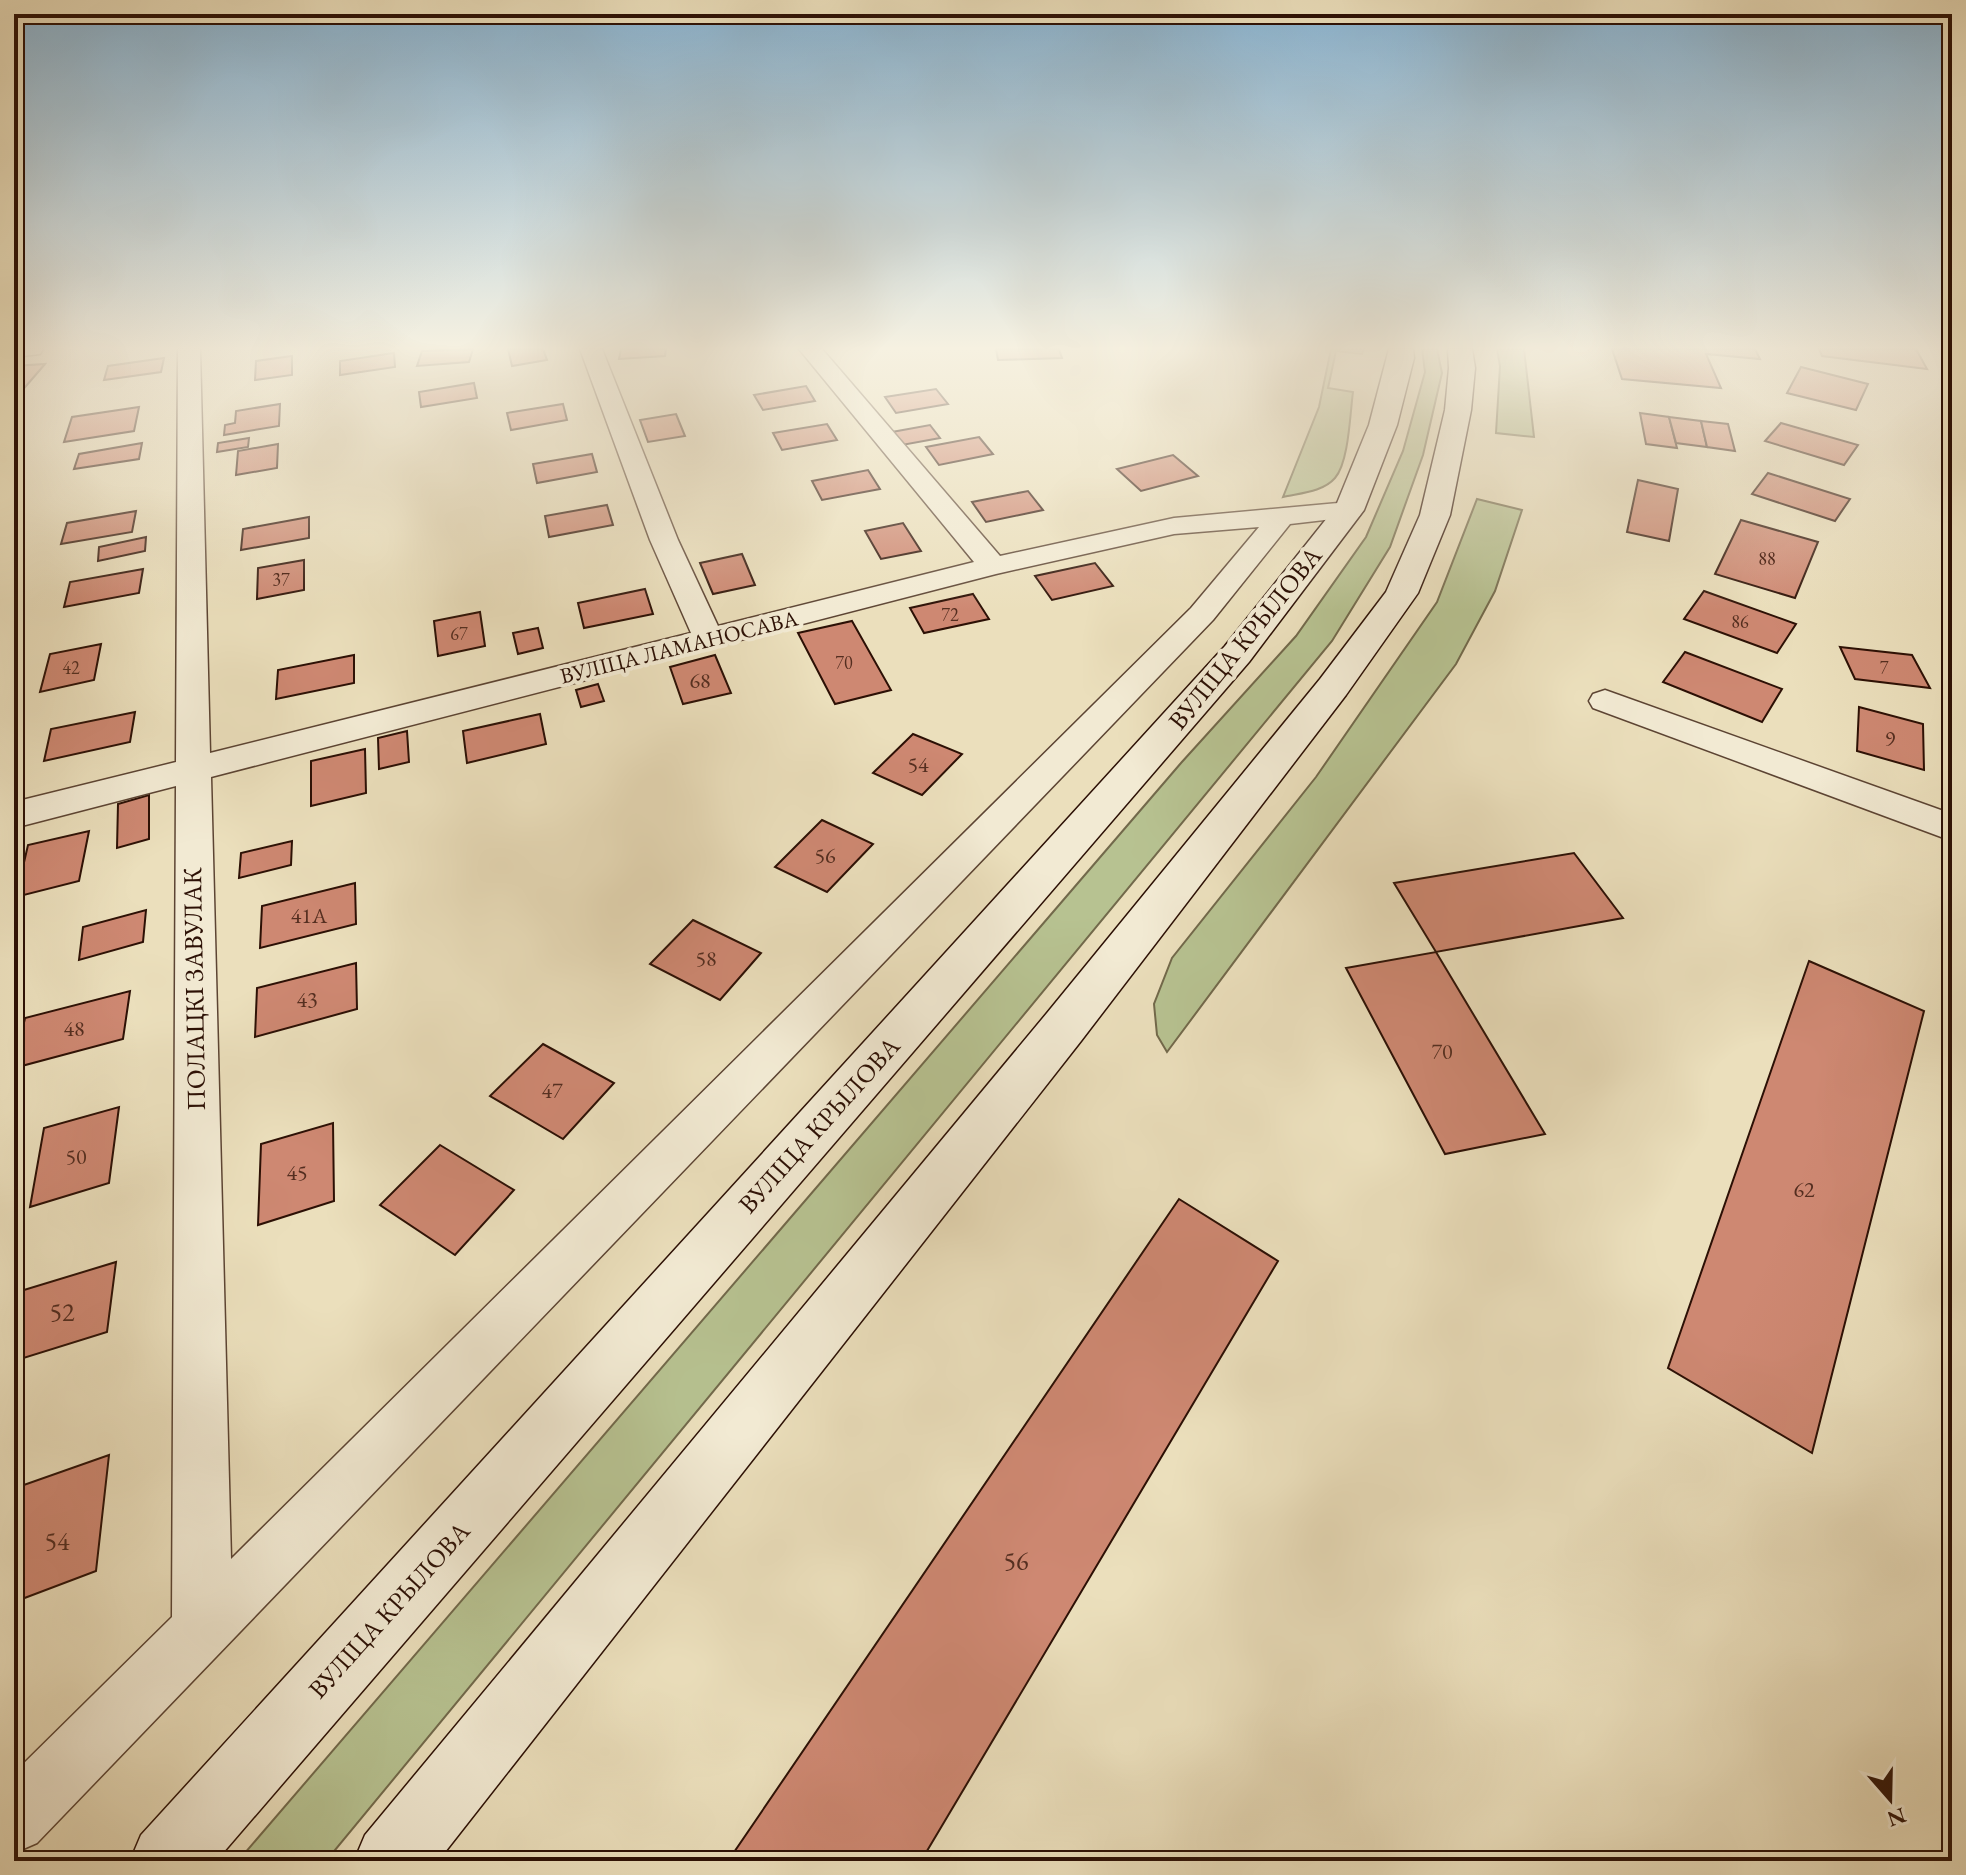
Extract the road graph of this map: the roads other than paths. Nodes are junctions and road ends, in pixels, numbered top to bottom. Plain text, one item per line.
1 (189, 436) edge
2 (624, 436) edge
3 (884, 436) edge
4 (1378, 436) edge
5 (1452, 436) edge
6 (1349, 510) junction
7 (1283, 515) junction
8 (993, 566) junction
9 (709, 639) junction
10 (1605, 701) dead end
11 (191, 771) junction
12 (14, 815) edge
13 (1952, 828) edge
14 (202, 1629) junction
15 (14, 1820) edge
16 (167, 1861) edge
17 (391, 1861) edge

1 - 11 street, ПОЛАЦКІ ЗАВУЛАК
2 - 9 street
3 - 8 street
4 - 6 main road, ВУЛІЦА КРЫЛОВА
5 - 17 main road
6 - 7 street, ВУЛІЦА ЛАМАНОСАВА
6 - 16 main road, ВУЛІЦА КРЫЛОВА
7 - 8 street, ВУЛІЦА ЛАМАНОСАВА
7 - 14 street
8 - 9 street, ВУЛІЦА ЛАМАНОСАВА
9 - 11 street, ВУЛІЦА ЛАМАНОСАВА
10 - 13 street
11 - 12 street, ВУЛІЦА ЛАМАНОСАВА
11 - 14 street, ПОЛАЦКІ ЗАВУЛАК
14 - 15 street

